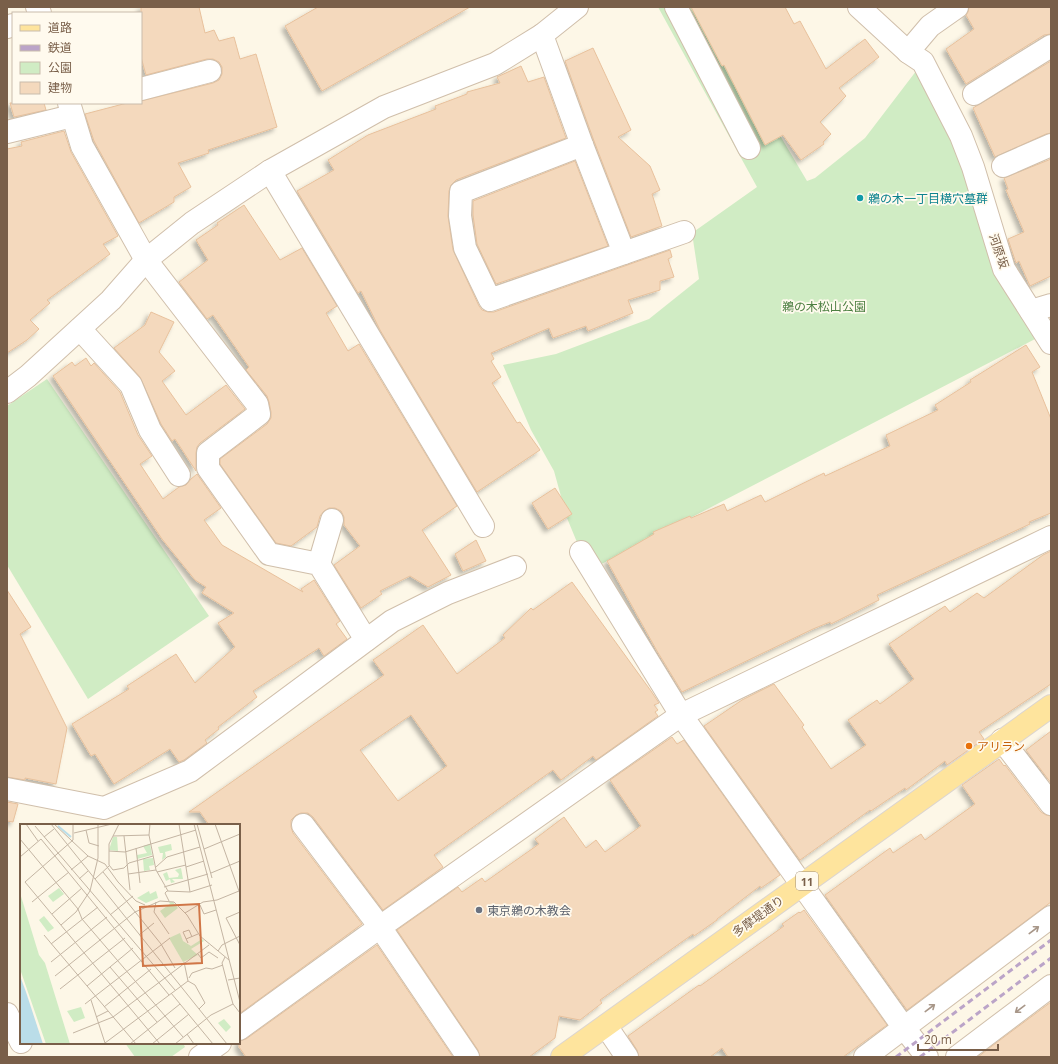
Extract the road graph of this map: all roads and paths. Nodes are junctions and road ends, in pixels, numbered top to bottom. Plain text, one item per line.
1 (577, 7) edge
2 (676, 7) edge
3 (859, 7) edge
4 (957, 7) edge
5 (542, 35) junction
6 (1051, 46) edge
7 (908, 52) junction
8 (210, 70) dead end
9 (142, 89) edge
10 (974, 94) dead end
11 (74, 107) edge
12 (7, 132) edge
13 (582, 145) junction
14 (1051, 145) edge
15 (749, 148) dead end
16 (1003, 166) dead end
17 (270, 171) junction
18 (684, 232) dead end
19 (624, 253) junction
20 (146, 260) junction
21 (1041, 308) edge
22 (80, 328) junction
23 (1051, 343) edge
24 (7, 392) edge
25 (179, 475) dead end
26 (332, 520) dead end
27 (483, 526) dead end
28 (1051, 537) edge
29 (581, 552) dead end
30 (319, 564) junction
31 (515, 567) dead end
32 (366, 640) junction
33 (1051, 706) edge
34 (681, 715) junction
35 (1002, 740) junction
36 (7, 789) edge
37 (1051, 804) edge
38 (303, 825) dead end
39 (802, 884) junction
40 (1051, 917) edge
41 (380, 927) junction
42 (1051, 986) edge
43 (7, 1014) edge
44 (606, 1026) junction
45 (240, 1028) edge
46 (904, 1028) junction
47 (20, 1041) edge
48 (22, 1044) edge
49 (219, 1044) edge
50 (926, 1055) edge
51 (28, 1057) edge
52 (200, 1057) edge
53 (468, 1057) edge
54 (562, 1057) edge
55 (627, 1057) edge
56 (865, 1057) edge
57 (957, 1057) edge

1 - 5 street
2 - 15 street
3 - 7 street, 河原坂
4 - 7 street
5 - 13 street
5 - 17 street
6 - 10 street
7 - 21 street, 河原坂
8 - 9 street
11 - 12 street
11 - 20 street
13 - 19 street
13 - 19 street
14 - 16 street
17 - 20 street
17 - 27 street
18 - 19 street
20 - 22 street
20 - 30 street
21 - 23 street, 河原坂
22 - 24 street
22 - 25 street
26 - 30 street
28 - 34 street
29 - 34 street
30 - 32 street
31 - 32 street
32 - 36 street
33 - 35 main road, 多摩堤通り / 11
34 - 39 street
34 - 41 street
35 - 37 street
35 - 39 main road, 多摩堤通り / 11
38 - 41 street
39 - 44 main road, 多摩堤通り / 11
39 - 46 street
46 -> 40 street
41 - 45 street
41 - 53 street
42 -> 57 street
43 - 47 street
44 - 54 main road, 多摩堤通り / 11
44 - 55 street
46 - 50 street
46 - 56 street
48 - 51 street
49 - 52 street

